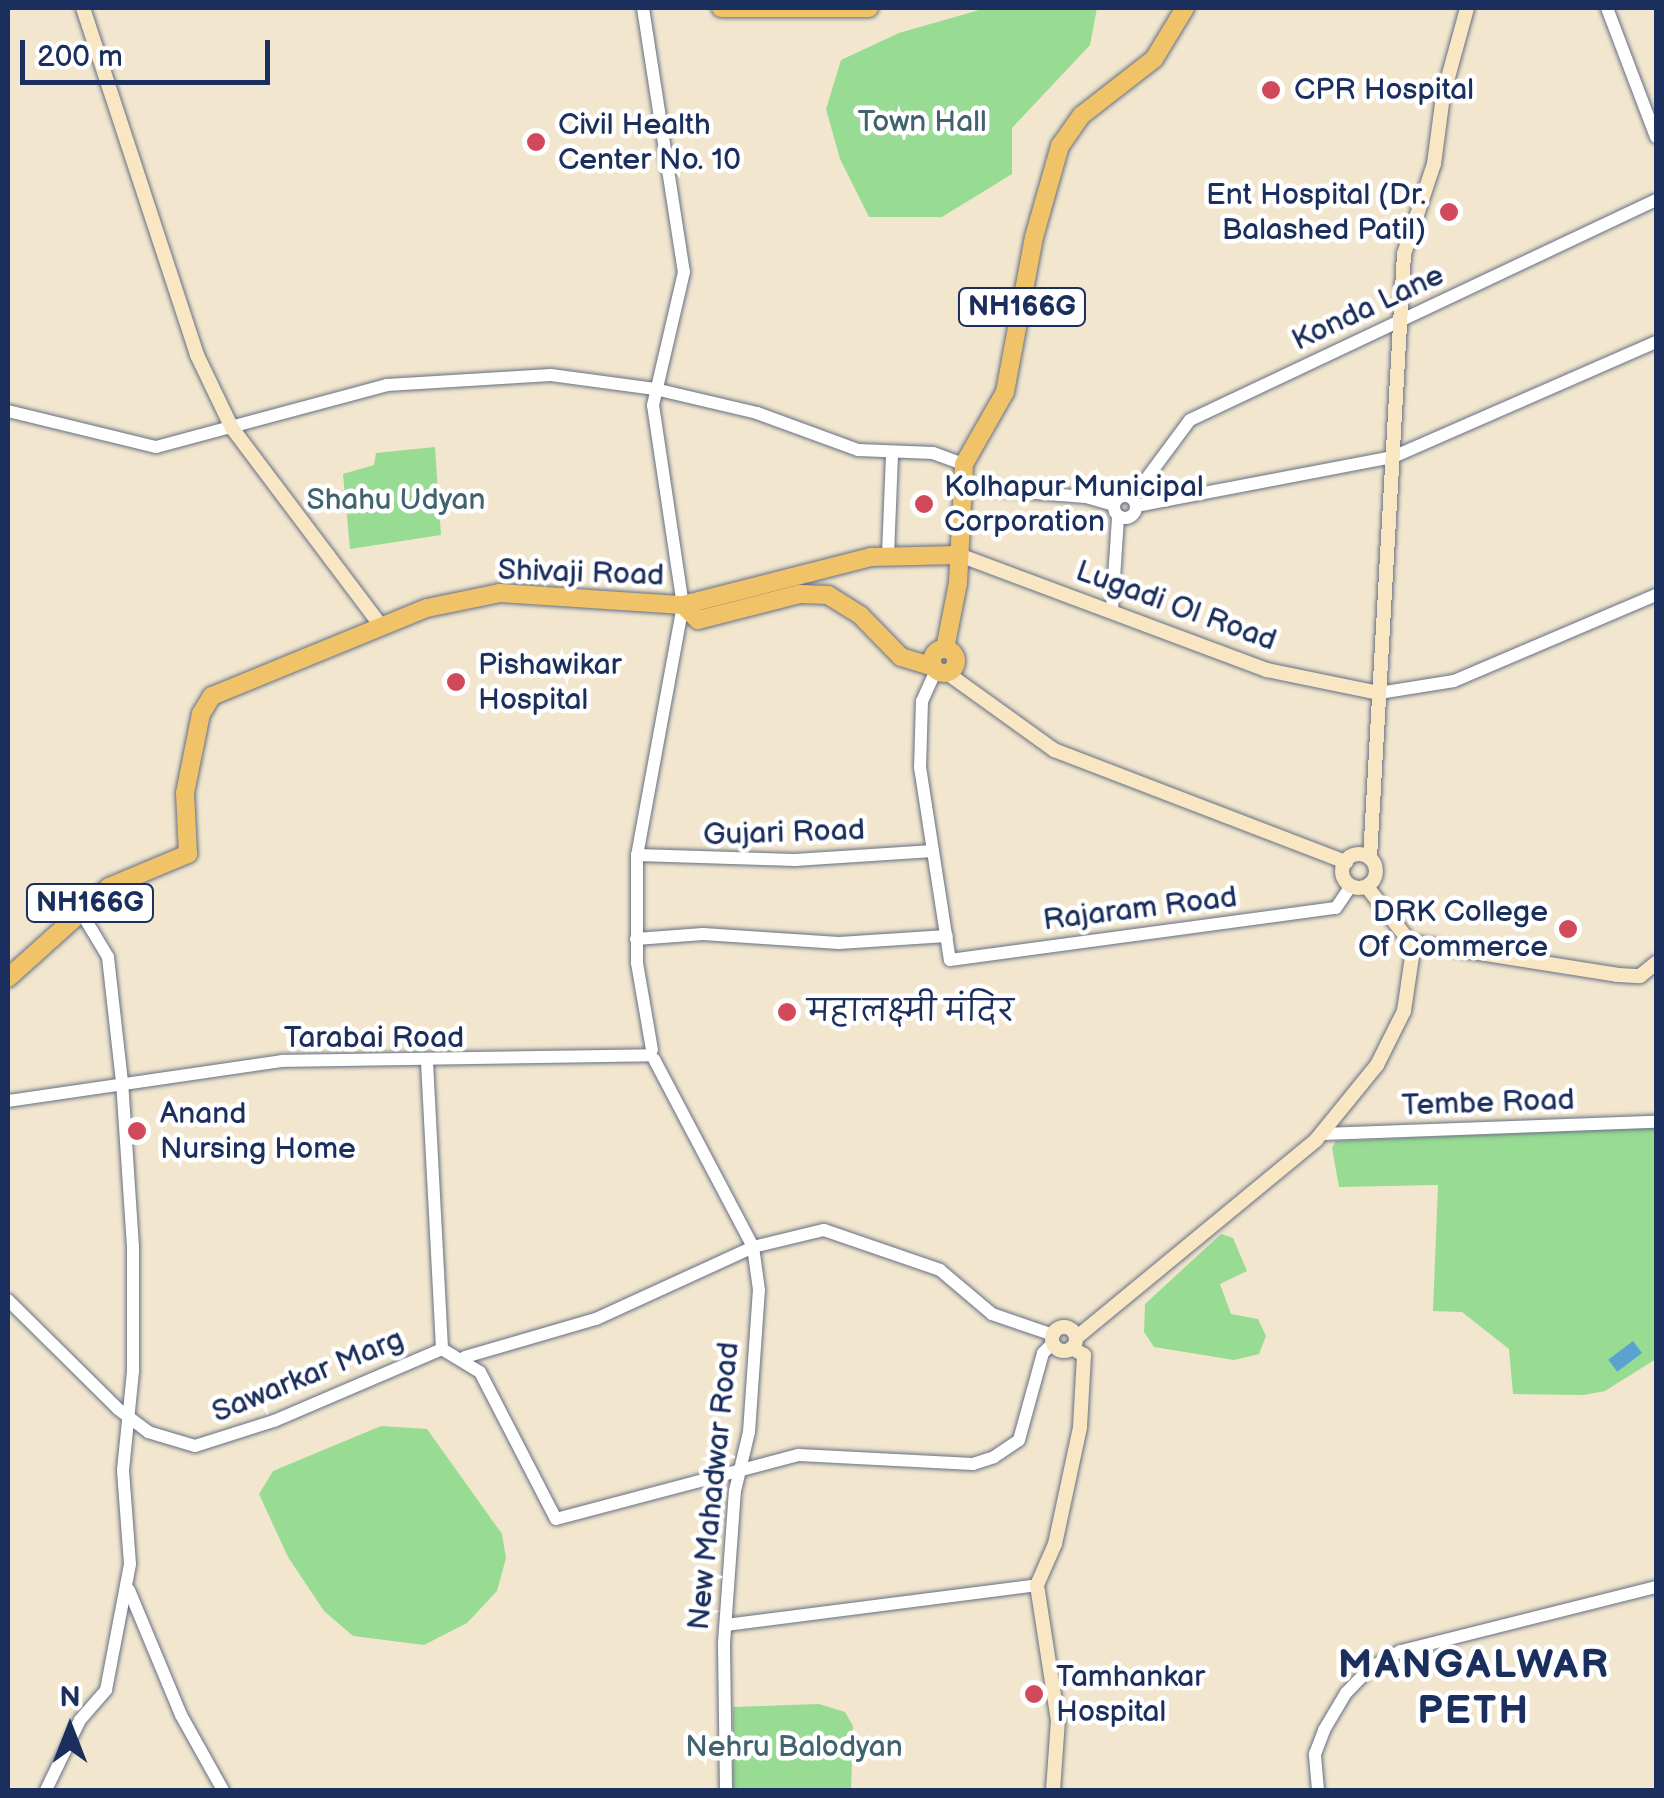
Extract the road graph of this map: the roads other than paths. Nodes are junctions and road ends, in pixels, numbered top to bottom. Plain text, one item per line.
1 (83, 8) edge
2 (643, 8) edge
3 (720, 8) edge
4 (870, 8) edge
5 (1185, 8) edge
6 (1468, 8) edge
7 (1606, 8) edge
8 (1656, 137) edge
9 (1656, 200) edge
10 (1401, 320) junction
11 (1656, 342) edge
12 (655, 388) junction
13 (8, 411) edge
14 (232, 428) junction
15 (892, 454) junction
16 (1393, 457) junction
17 (964, 464) junction
18 (962, 487) junction
19 (1134, 502) junction
20 (1116, 510) junction
21 (888, 555) junction
22 (959, 556) junction
23 (1656, 595) edge
24 (682, 604) junction
25 (1112, 610) junction
26 (382, 627) junction
27 (939, 670) junction
28 (1379, 693) junction
29 (933, 851) junction
30 (637, 855) junction
31 (1370, 858) junction
32 (1346, 862) junction
33 (1359, 886) junction
34 (81, 912) junction
35 (947, 936) junction
36 (636, 939) junction
37 (1410, 942) junction
38 (1656, 950) edge
39 (1656, 961) edge
40 (8, 978) edge
41 (651, 1055) junction
42 (426, 1062) junction
43 (122, 1082) junction
44 (8, 1101) edge
45 (1656, 1122) edge
46 (1322, 1134) junction
47 (753, 1247) junction
48 (8, 1300) edge
49 (1053, 1339) junction
50 (1077, 1347) junction
51 (442, 1349) junction
52 (465, 1358) junction
53 (126, 1415) junction
54 (738, 1469) junction
55 (1036, 1585) junction
56 (1656, 1588) edge
57 (129, 1590) junction
58 (726, 1625) junction
59 (46, 1790) edge
60 (223, 1790) edge
61 (726, 1790) edge
62 (1053, 1790) edge
63 (1318, 1790) edge

1 - 14 main road
2 - 12 street
3 - 4 highway
5 - 17 highway, NH166G
6 - 10 main road
7 - 8 street
9 - 10 street, Konda Lane
10 - 16 main road
10 - 19 street, Konda Lane
11 - 16 street
12 - 14 street
12 - 15 street
12 - 24 street
13 - 14 street
14 - 26 main road
15 - 17 street
15 - 21 street
16 - 19 street
16 - 28 main road
17 - 18 highway, NH166G
18 - 20 street
18 - 22 highway, NH166G
19 - 20 street
20 - 25 street
21 - 22 highway, NH166G
21 - 24 highway, NH166G
22 - 25 main road, Lugadi Ol Road
22 - 27 highway, NH166G
23 - 28 street
24 - 26 highway, Shivaji Road / NH166G
24 - 27 highway, Shivaji Road / NH166G
24 - 30 street
25 - 28 main road, Lugadi Ol Road
26 - 34 highway, Shivaji Road / NH166G
27 - 29 street
27 - 32 main road
28 - 31 main road
29 - 30 street, Gujari Road
29 - 35 street
30 - 36 street
31 - 32 main road
31 - 33 main road
32 - 33 main road
33 - 35 street, Rajaram Road
33 - 37 main road
34 - 40 highway, NH166G
34 - 43 street
35 - 36 street
36 - 41 street
37 - 39 main road
37 - 46 main road
38 - 39 main road
41 - 42 street, Tarabai Road
41 - 47 street
42 - 43 street, Tarabai Road
42 - 51 street
43 - 44 street, Tarabai Road
43 - 53 street
45 - 46 street, Tembe Road
46 - 50 main road
47 - 49 street
47 - 52 street
47 - 54 street, New Mahadwar Road
48 - 53 street, Sawarkar Marg
49 - 50 main road
49 - 54 street
50 - 55 main road
51 - 52 street
51 - 53 street, Sawarkar Marg
52 - 54 street
53 - 57 street
54 - 58 street, New Mahadwar Road
55 - 58 street
55 - 62 main road
56 - 63 street
57 - 59 street
57 - 60 street
58 - 61 street, New Mahadwar Road

